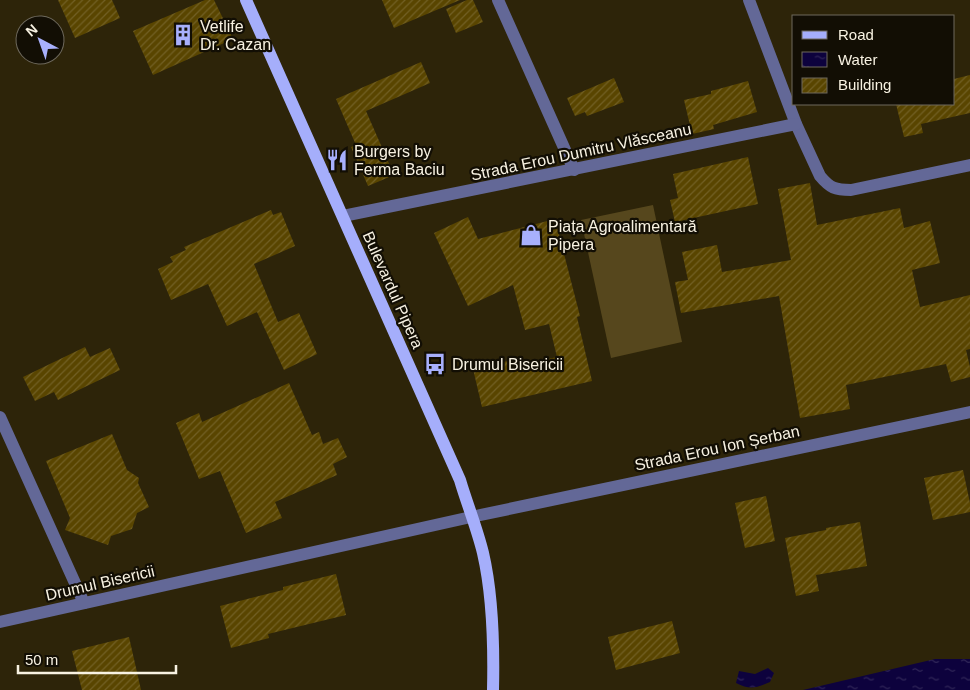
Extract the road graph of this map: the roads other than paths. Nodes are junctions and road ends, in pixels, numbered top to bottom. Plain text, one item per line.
1 (246, 0) edge
2 (498, 0) edge
3 (749, 0) edge
4 (796, 124) junction
5 (970, 165) edge
6 (574, 170) junction
7 (343, 216) junction
8 (970, 412) edge
9 (0, 417) edge
10 (471, 517) junction
11 (84, 603) junction
12 (0, 622) edge
13 (493, 690) edge

1 - 7 main road, Bulevardul Pipera
2 - 6 street
3 - 4 street
4 - 5 street
4 - 6 street, Strada Erou Dumitru Vlăsceanu
6 - 7 street, Strada Erou Dumitru Vlăsceanu
7 - 10 main road, Bulevardul Pipera
8 - 10 street, Strada Erou Ion Șerban
9 - 11 street
10 - 11 street, Drumul Bisericii
10 - 13 main road, Bulevardul Pipera
11 - 12 street, Drumul Bisericii

